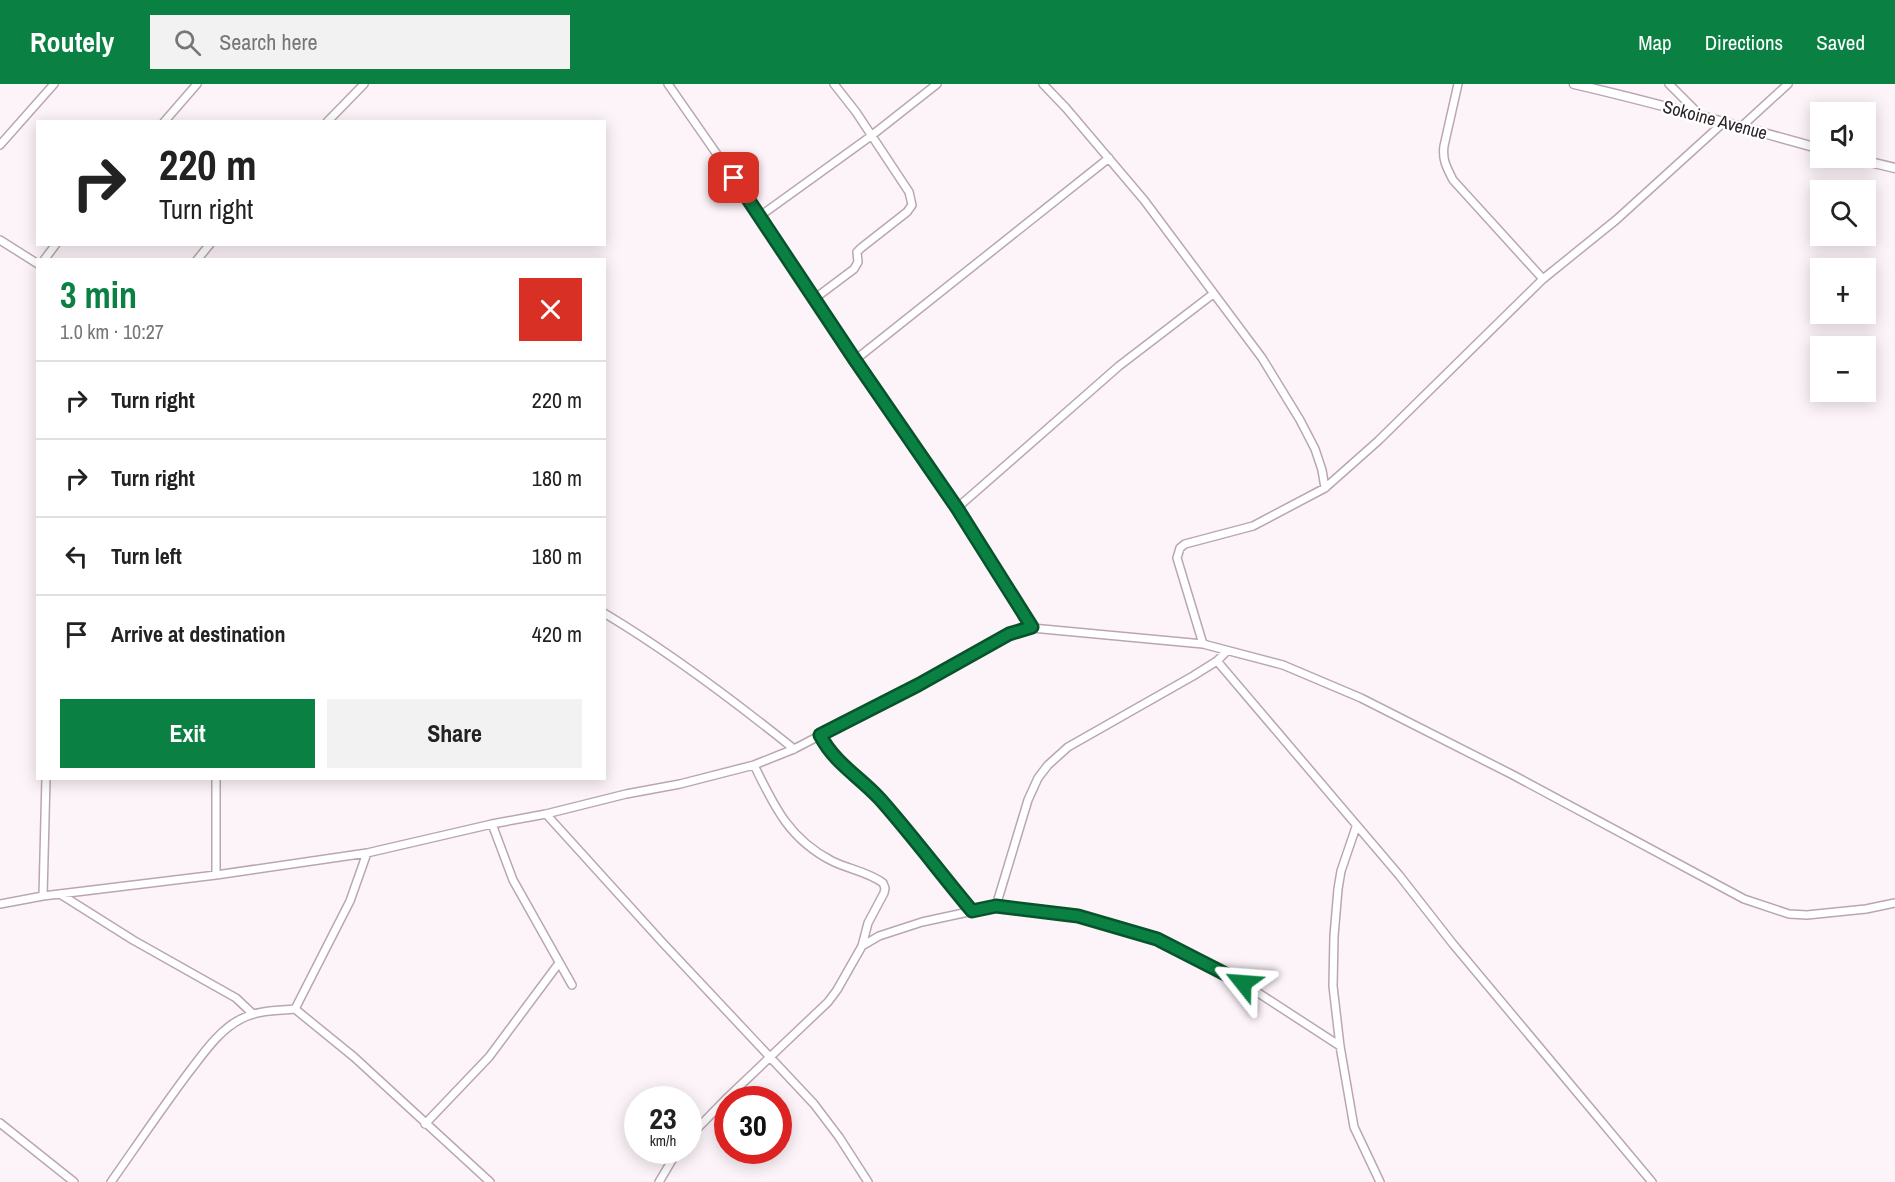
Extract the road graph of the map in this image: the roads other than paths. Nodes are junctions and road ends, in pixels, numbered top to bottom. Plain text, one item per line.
1 (54, 84) edge
2 (197, 84) edge
3 (364, 84) edge
4 (668, 84) edge
5 (834, 84) edge
6 (937, 84) edge
7 (1043, 84) edge
8 (1458, 84) edge
9 (1574, 84) edge
10 (1669, 84) edge
11 (1788, 84) edge
12 (1700, 115) junction
13 (166, 120) edge
14 (329, 120) edge
15 (1723, 123) junction
16 (1741, 127) junction
17 (871, 136) junction
18 (0, 145) edge
19 (1810, 146) edge
20 (1109, 158) junction
21 (1876, 163) edge
22 (1895, 168) edge
23 (760, 216) junction
24 (0, 240) edge
25 (208, 246) edge
26 (199, 258) edge
27 (36, 263) edge
28 (1544, 279) junction
29 (1213, 294) junction
30 (814, 299) junction
31 (855, 360) junction
32 (1325, 488) junction
33 (957, 508) junction
34 (606, 614) edge
35 (1032, 627) junction
36 (1203, 644) junction
37 (1227, 651) junction
38 (1216, 661) junction
39 (820, 735) junction
40 (794, 748) junction
41 (754, 765) junction
42 (46, 780) edge
43 (216, 780) edge
44 (546, 814) junction
45 (492, 824) junction
46 (1356, 827) junction
47 (367, 853) junction
48 (216, 875) junction
49 (60, 894) junction
50 (43, 896) junction
51 (1895, 903) edge
52 (0, 904) edge
53 (996, 906) junction
54 (972, 911) junction
55 (862, 946) junction
56 (559, 963) junction
57 (572, 985) dead end
58 (296, 1010) junction
59 (253, 1014) junction
60 (1340, 1046) junction
61 (770, 1056) junction
62 (0, 1123) edge
63 (425, 1124) junction
64 (702, 1124) edge
65 (670, 1164) edge
66 (74, 1182) edge
67 (111, 1182) edge
68 (490, 1182) edge
69 (659, 1182) edge
70 (868, 1182) edge
71 (1380, 1182) edge
72 (1652, 1182) edge

1 - 18 street
2 - 13 street
3 - 14 street
4 - 23 street
5 - 17 street
6 - 17 street
7 - 20 street
8 - 28 street
9 - 12 street, Sokoine Avenue
10 - 12 street
11 - 16 street
12 - 15 street, Sokoine Avenue
15 - 16 street, Sokoine Avenue
15 - 28 street
16 - 19 street, Sokoine Avenue
17 - 23 street
17 - 30 street
20 - 29 street
20 - 31 street
21 - 22 street
23 - 30 street
24 - 27 street
25 - 26 street
28 - 32 street
29 - 32 street
29 - 33 street
30 - 31 street
31 - 33 street
32 - 36 street
33 - 35 street
34 - 40 street
35 - 36 street
35 - 39 street
36 - 37 street
37 - 38 street
37 - 51 street
38 - 46 street
38 - 53 street
39 - 40 street
39 - 54 street
40 - 41 street
41 - 44 street
41 - 55 street
42 - 50 street
43 - 48 street
44 - 45 street
44 - 61 street
45 - 47 street
45 - 56 street
46 - 60 street
46 - 72 street
47 - 48 street
47 - 58 street
48 - 49 street
49 - 50 street
49 - 59 street
50 - 52 street
53 - 54 street
53 - 60 street
54 - 55 street
55 - 61 street
56 - 57 street
56 - 63 street
58 - 59 street
58 - 63 street
59 - 67 street
60 - 71 street
61 - 64 street
61 - 70 street
62 - 66 street
63 - 68 street
65 - 69 street

